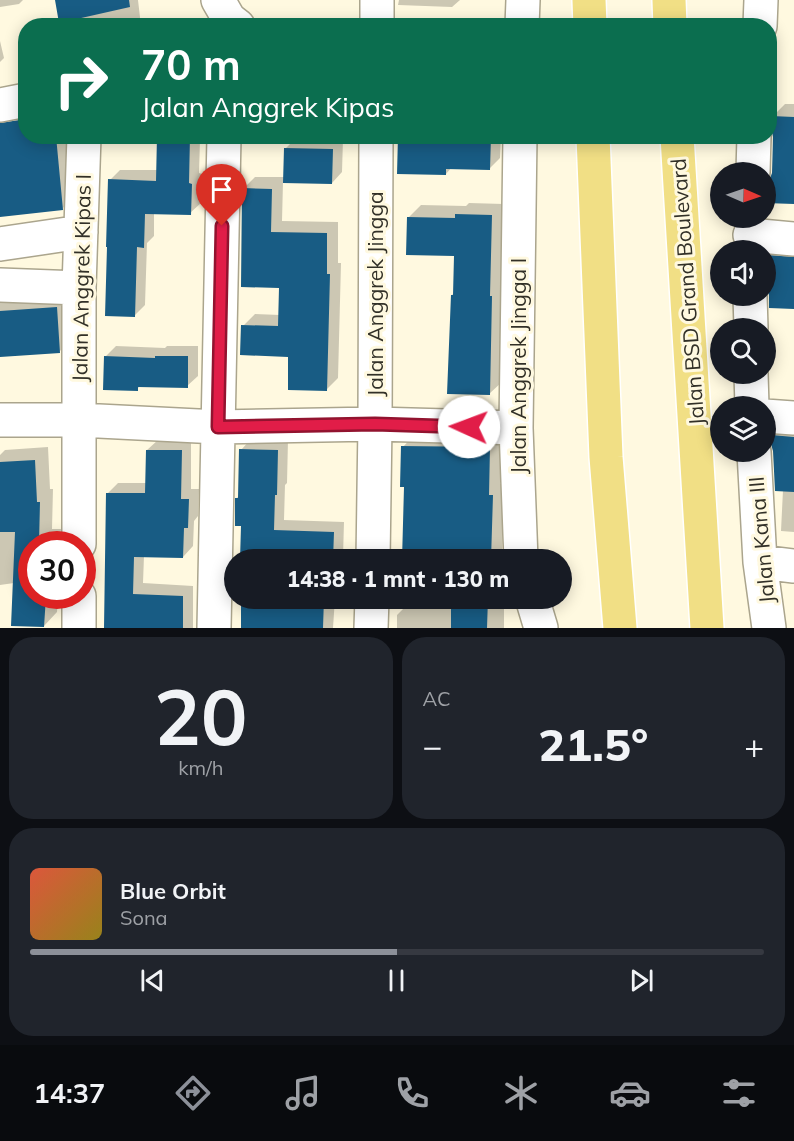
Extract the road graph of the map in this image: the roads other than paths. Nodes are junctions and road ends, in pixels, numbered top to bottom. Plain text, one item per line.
1 (218, 0) edge
2 (377, 0) edge
3 (523, 0) edge
4 (589, 0) edge
5 (669, 0) edge
6 (761, 0) edge
7 (228, 18) edge
8 (377, 18) edge
9 (522, 18) edge
10 (590, 18) edge
11 (670, 18) edge
12 (760, 18) edge
13 (18, 102) edge
14 (0, 105) edge
15 (84, 144) edge
16 (224, 144) edge
17 (376, 144) edge
18 (520, 144) edge
19 (593, 144) edge
20 (677, 144) edge
21 (754, 144) edge
22 (753, 162) edge
23 (81, 231) junction
24 (750, 234) edge
25 (794, 238) edge
26 (0, 244) edge
27 (0, 285) edge
28 (79, 288) junction
29 (776, 417) edge
30 (794, 418) edge
31 (0, 420) edge
32 (79, 420) junction
33 (375, 424) junction
34 (218, 427) junction
35 (516, 428) junction
36 (755, 462) edge
37 (79, 531) edge
38 (373, 549) edge
39 (521, 549) edge
40 (760, 562) junction
41 (794, 566) edge
42 (79, 609) edge
43 (372, 609) edge
44 (520, 609) edge
45 (535, 609) edge
46 (79, 628) edge
47 (214, 628) edge
48 (371, 628) edge
49 (520, 628) edge
50 (541, 628) edge
51 (620, 628) edge
52 (707, 628) edge
53 (768, 628) edge

1 - 7 street
2 - 8 street
3 - 9 street
4 - 10 main road
5 - 11 main road
6 - 12 street
13 - 14 street
15 - 23 street, Jalan Anggrek Kipas I
16 - 34 street
17 - 33 street, Jalan Anggrek Jingga
18 - 35 street, Jalan Anggrek Jingga I
19 - 51 main road
20 - 52 main road, Jalan BSD Grand Boulevard
21 - 22 street
23 - 26 street
23 - 28 street, Jalan Anggrek Kipas I
24 - 25 street
27 - 28 street
28 - 32 street, Jalan Anggrek Kipas I
29 - 30 street
31 - 32 street
32 - 34 street
32 - 37 street, Jalan Anggrek Kipas I
33 - 34 street
33 - 35 street
33 - 38 street, Jalan Anggrek Jingga
34 - 47 street
35 - 39 street, Jalan Anggrek Jingga I
36 - 40 street, Jalan Kana III
40 - 41 street
40 - 53 street, Jalan Kana III
42 - 46 street
43 - 48 street
44 - 49 street
45 - 50 street

